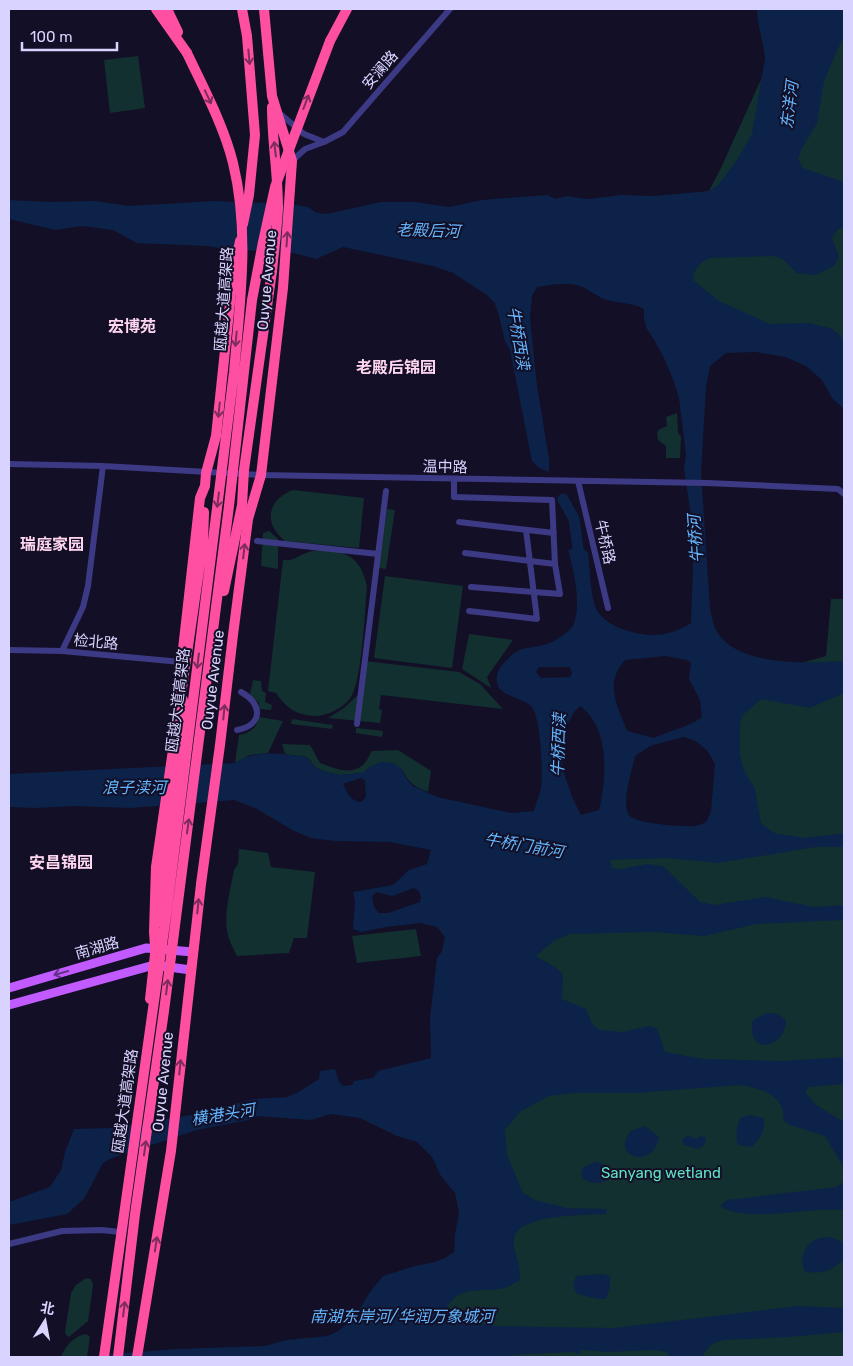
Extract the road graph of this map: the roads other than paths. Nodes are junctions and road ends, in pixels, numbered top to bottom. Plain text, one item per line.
1 (156, 9) edge
2 (166, 9) edge
3 (242, 9) edge
4 (264, 9) edge
5 (340, 9) edge
6 (347, 9) edge
7 (450, 9) edge
8 (330, 41) junction
9 (187, 54) junction
10 (272, 96) junction
11 (276, 110) junction
12 (324, 142) junction
13 (292, 161) junction
14 (9, 464) edge
15 (103, 466) junction
16 (206, 473) junction
17 (261, 475) junction
18 (454, 479) junction
19 (578, 481) junction
20 (205, 486) junction
21 (386, 491) dead end
22 (844, 494) edge
23 (459, 522) dead end
24 (526, 530) junction
25 (554, 532) junction
26 (257, 540) dead end
27 (465, 552) dead end
28 (378, 554) junction
29 (530, 561) junction
30 (555, 564) junction
31 (471, 587) dead end
32 (534, 592) junction
33 (608, 608) dead end
34 (469, 611) dead end
35 (211, 643) junction
36 (9, 650) edge
37 (62, 651) junction
38 (181, 662) junction
39 (241, 692) dead end
40 (357, 724) dead end
41 (237, 730) dead end
42 (156, 949) junction
43 (194, 952) junction
44 (154, 965) junction
45 (191, 970) junction
46 (157, 983) junction
47 (9, 988) edge
48 (9, 1005) edge
49 (120, 1232) junction
50 (9, 1244) edge
51 (106, 1357) edge
52 (118, 1357) edge
53 (137, 1357) edge

1 - 9 highway
2 - 9 highway
3 -> 16 highway, Ouyue Avenue, bridge
4 - 10 highway, Ouyue Avenue
5 - 8 highway
6 - 8 highway
7 - 12 street, 安澜路
35 -> 8 highway, 瓯越大道高架路, bridge
9 -> 46 highway, 瓯越大道高架路, bridge
10 - 11 highway, Ouyue Avenue
35 -> 10 highway, bridge
11 - 12 street
11 - 13 highway, Ouyue Avenue
12 - 13 street, 安澜路
17 -> 13 highway, Ouyue Avenue
14 - 15 street, 温中路
15 - 16 street, 温中路
15 - 37 street
16 - 17 street, 温中路
16 - 20 highway, Ouyue Avenue
17 - 18 street, 温中路
43 -> 17 highway, Ouyue Avenue
18 - 19 street, 温中路
18 - 25 street
19 - 22 street, 温中路
19 - 33 street, 牛桥路
20 - 38 highway, Ouyue Avenue
20 - 46 highway, bridge
21 - 28 street
23 - 24 street
24 - 25 street
24 - 29 street
25 - 30 street
26 - 28 street
27 - 29 street
28 - 40 street
29 - 30 street
29 - 32 street
30 - 32 street
31 - 32 street
32 - 34 street
52 -> 35 highway, 瓯越大道高架路, bridge
36 - 37 street, 检北路
37 - 38 street, 检北路
38 - 42 highway, Ouyue Avenue
39 - 41 street
42 - 43 main road, 南湖路
42 - 44 highway, Ouyue Avenue
42 -> 47 main road, 南湖路
43 - 45 highway, Ouyue Avenue
44 - 45 main road, 南湖路
44 - 48 main road, 南湖路
44 - 49 highway, Ouyue Avenue, bridge
53 -> 45 highway, Ouyue Avenue
46 - 51 highway, 瓯越大道高架路, bridge
49 - 50 street
49 - 51 highway, Ouyue Avenue, bridge

